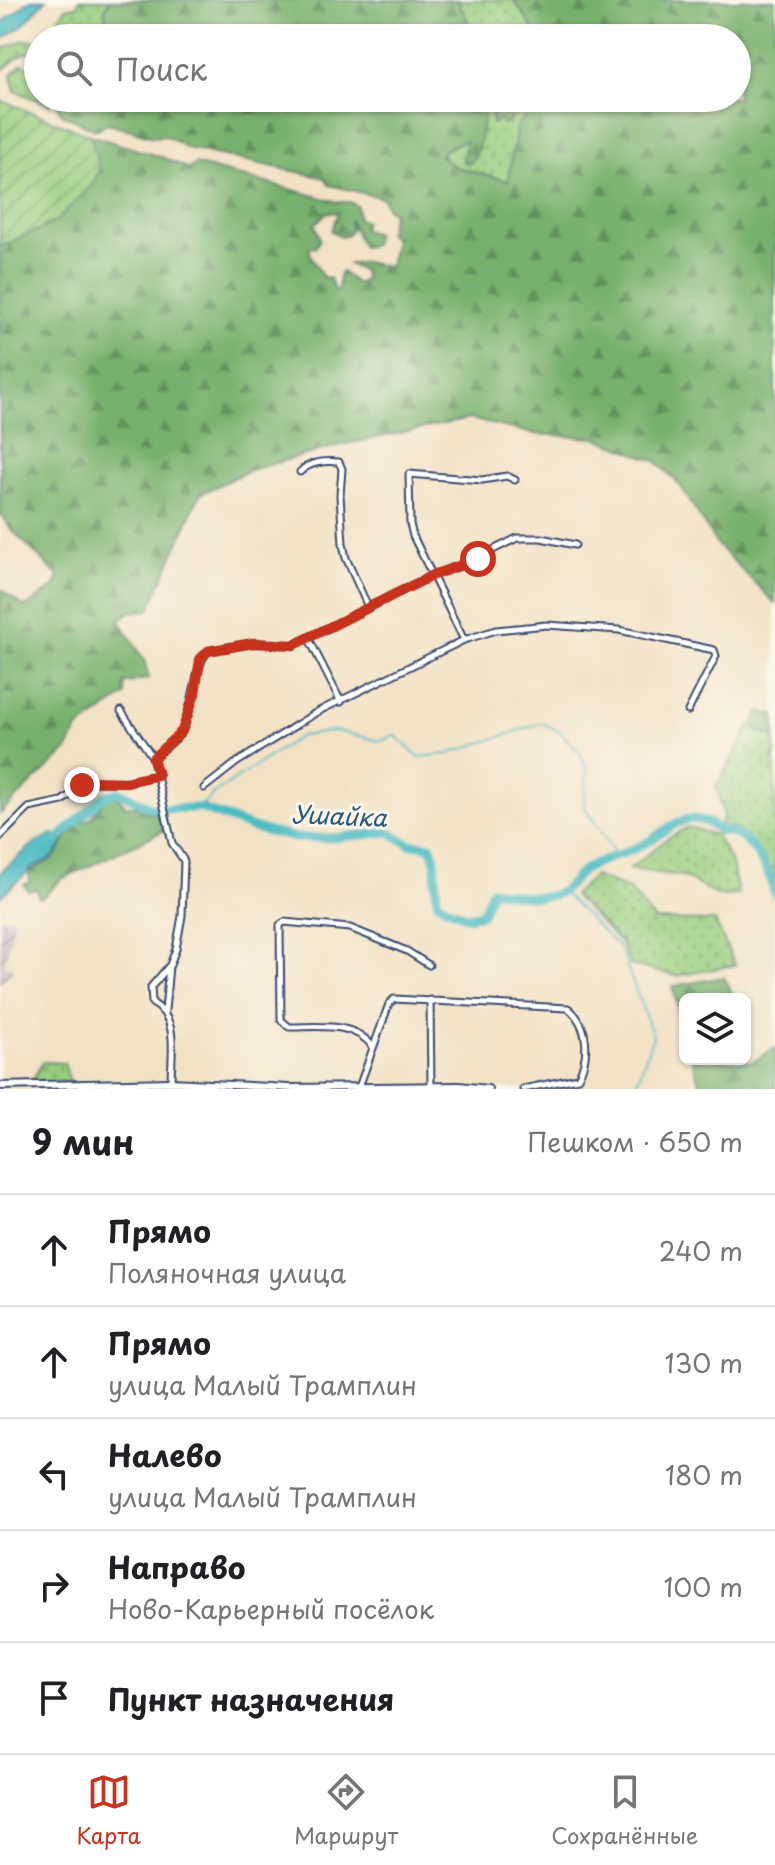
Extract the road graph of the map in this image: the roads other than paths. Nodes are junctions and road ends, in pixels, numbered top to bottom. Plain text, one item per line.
1 (300, 472) dead end
2 (515, 480) dead end
3 (575, 545) dead end
4 (433, 575) junction
5 (368, 607) junction
6 (309, 639) junction
7 (464, 640) junction
8 (341, 702) junction
9 (121, 711) dead end
10 (688, 711) dead end
11 (153, 758) junction
12 (158, 775) junction
13 (204, 788) dead end
14 (0, 837) edge
15 (170, 965) junction
16 (429, 965) dead end
17 (430, 1000) junction
18 (165, 1011) junction
19 (373, 1047) junction
20 (171, 1082) junction
21 (0, 1086) edge
22 (152, 1086) edge
23 (206, 1086) edge
24 (431, 1086) junction
25 (60, 1087) edge
26 (359, 1088) edge
27 (485, 1089) edge
28 (523, 1089) edge

1 - 5 street
2 - 4 street
3 - 4 street
4 - 5 street
4 - 7 street
5 - 6 street
6 - 8 street
6 - 11 street
7 - 8 street
7 - 10 street
8 - 13 street
9 - 11 street
11 - 12 street
12 - 14 street
12 - 15 street
15 - 18 street
15 - 18 street
16 - 19 street
17 - 19 street
17 - 24 street
17 - 28 street
18 - 20 street
19 - 26 street
20 - 22 street
20 - 23 street
21 - 25 street
22 - 25 street
23 - 26 street
24 - 26 street
24 - 27 street

